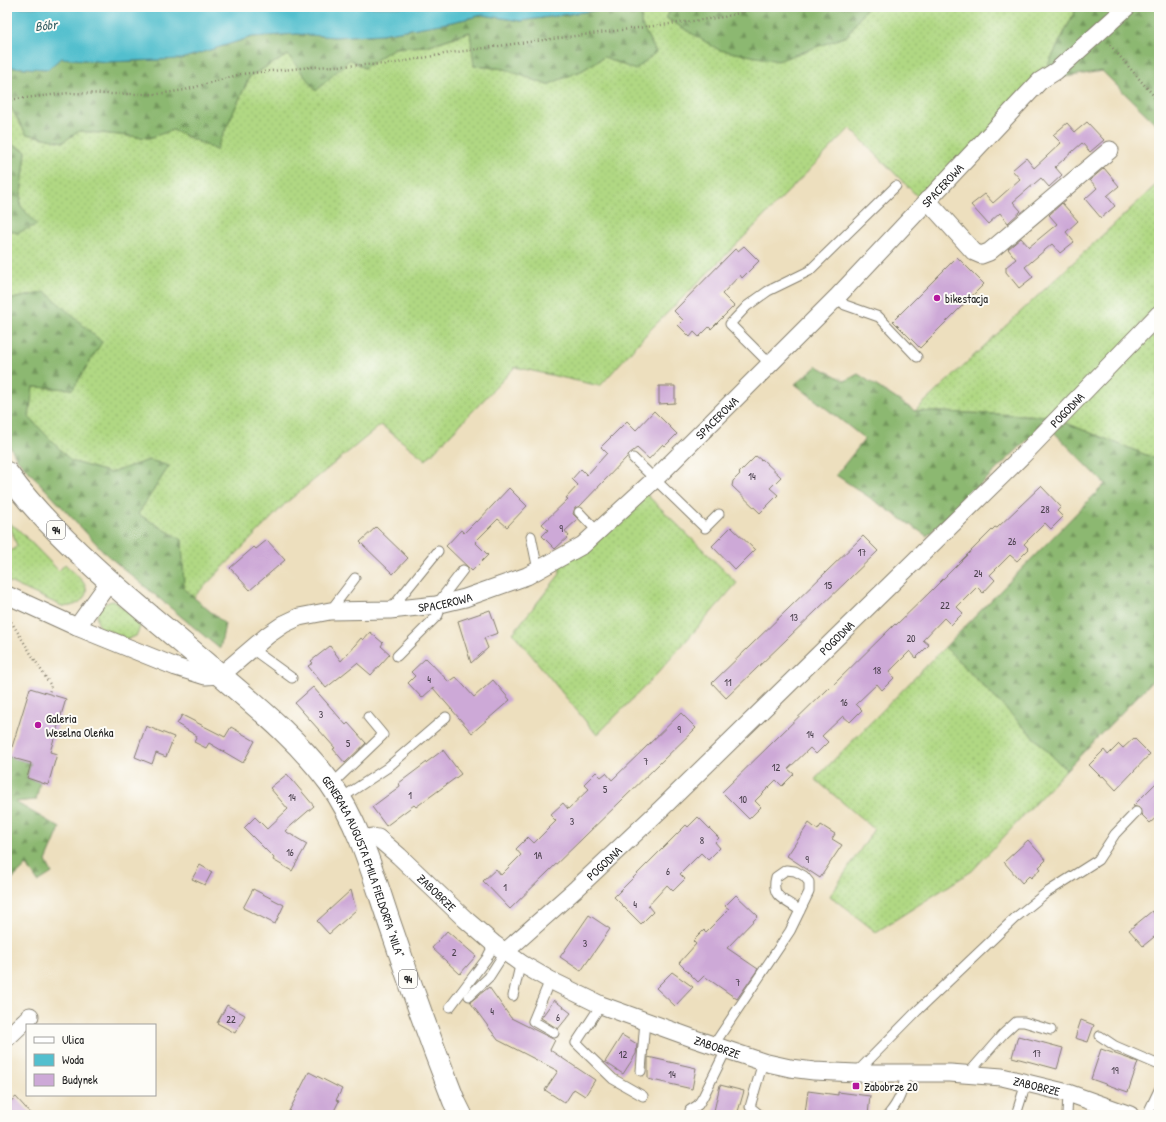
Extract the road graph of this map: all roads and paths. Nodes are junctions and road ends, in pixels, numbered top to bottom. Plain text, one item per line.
1 (760, 7) edge
2 (1127, 7) edge
3 (1099, 32) junction
4 (7, 100) edge
5 (1159, 109) edge
6 (1110, 150) dead end
7 (896, 186) dead end
8 (928, 200) junction
9 (837, 297) junction
10 (1159, 314) edge
11 (917, 357) dead end
12 (770, 364) junction
13 (633, 458) dead end
14 (7, 473) edge
15 (656, 479) junction
16 (579, 512) dead end
17 (719, 514) dead end
18 (598, 532) junction
19 (530, 536) dead end
20 (438, 551) dead end
21 (463, 570) dead end
22 (538, 570) junction
23 (356, 578) dead end
24 (110, 581) junction
25 (7, 595) edge
26 (439, 604) junction
27 (390, 610) junction
28 (330, 611) junction
29 (7, 615) edge
30 (77, 627) junction
31 (252, 649) junction
32 (397, 656) dead end
33 (221, 675) junction
34 (292, 678) dead end
35 (48, 694) dead end
36 (368, 717) dead end
37 (446, 717) dead end
38 (336, 792) junction
39 (1136, 812) dead end
40 (361, 841) junction
41 (800, 910) junction
42 (500, 948) junction
43 (522, 964) junction
44 (550, 980) junction
45 (469, 996) dead end
46 (513, 996) dead end
47 (600, 1005) junction
48 (450, 1007) dead end
49 (30, 1016) dead end
50 (645, 1020) junction
51 (1051, 1030) dead end
52 (554, 1034) dead end
53 (1100, 1036) dead end
54 (7, 1038) edge
55 (720, 1048) junction
56 (763, 1062) junction
57 (1159, 1065) edge
58 (641, 1071) dead end
59 (905, 1072) junction
60 (856, 1074) junction
61 (968, 1074) junction
62 (1026, 1083) junction
63 (1159, 1090) edge
64 (1068, 1093) junction
65 (643, 1096) dead end
66 (690, 1110) dead end
67 (461, 1115) edge
68 (760, 1115) edge
69 (888, 1115) edge
70 (1016, 1115) edge
71 (1067, 1115) edge
72 (1130, 1115) edge
73 (1147, 1115) edge

1 - 4 path
2 - 3 street, SPACEROWA
3 - 5 path
3 - 8 street, SPACEROWA
6 - 8 street
7 - 12 lane
8 - 9 street, SPACEROWA
9 - 11 lane
9 - 12 street, SPACEROWA
10 - 42 street, POGODNA
12 - 15 street, SPACEROWA
13 - 15 lane
14 - 24 main road, GENERAŁA AUGUSTA EMILA FIELDORFA "NILA" / 94
15 - 17 lane
15 - 18 street, SPACEROWA
16 - 18 lane
18 - 22 street, SPACEROWA
19 - 22 lane
20 - 27 lane
21 - 26 lane
22 - 26 street, SPACEROWA
23 - 28 lane
24 - 30 street
24 - 33 main road, GENERAŁA AUGUSTA EMILA FIELDORFA "NILA" / 94
25 - 30 street
26 - 27 street, SPACEROWA
26 - 32 lane
27 - 28 street, SPACEROWA
28 - 31 street, SPACEROWA
29 - 35 path
30 - 33 street
31 - 33 street, SPACEROWA
31 - 34 lane
33 - 38 main road, GENERAŁA AUGUSTA EMILA FIELDORFA "NILA" / 94
36 - 38 lane
37 - 38 lane
38 - 40 main road, GENERAŁA AUGUSTA EMILA FIELDORFA "NILA" / 94
39 - 60 lane
40 - 42 street, ZABOBRZE
40 - 67 main road, GENERAŁA AUGUSTA EMILA FIELDORFA "NILA" / 94
41 - 41 lane
41 - 55 lane
42 - 43 street, ZABOBRZE
42 - 45 lane
42 - 48 lane
43 - 44 street, ZABOBRZE
43 - 46 lane
44 - 47 street, ZABOBRZE
44 - 52 lane
47 - 50 street, ZABOBRZE
47 - 65 lane
49 - 54 street
50 - 55 street, ZABOBRZE
50 - 58 lane
51 - 61 lane
53 - 57 lane
55 - 56 street, ZABOBRZE
55 - 66 lane
56 - 60 street, ZABOBRZE
56 - 68 lane
59 - 60 street, ZABOBRZE
59 - 61 street, ZABOBRZE
59 - 69 lane
61 - 62 street, ZABOBRZE
62 - 64 street, ZABOBRZE
62 - 70 lane
63 - 73 lane
64 - 71 lane
64 - 72 street, ZABOBRZE

